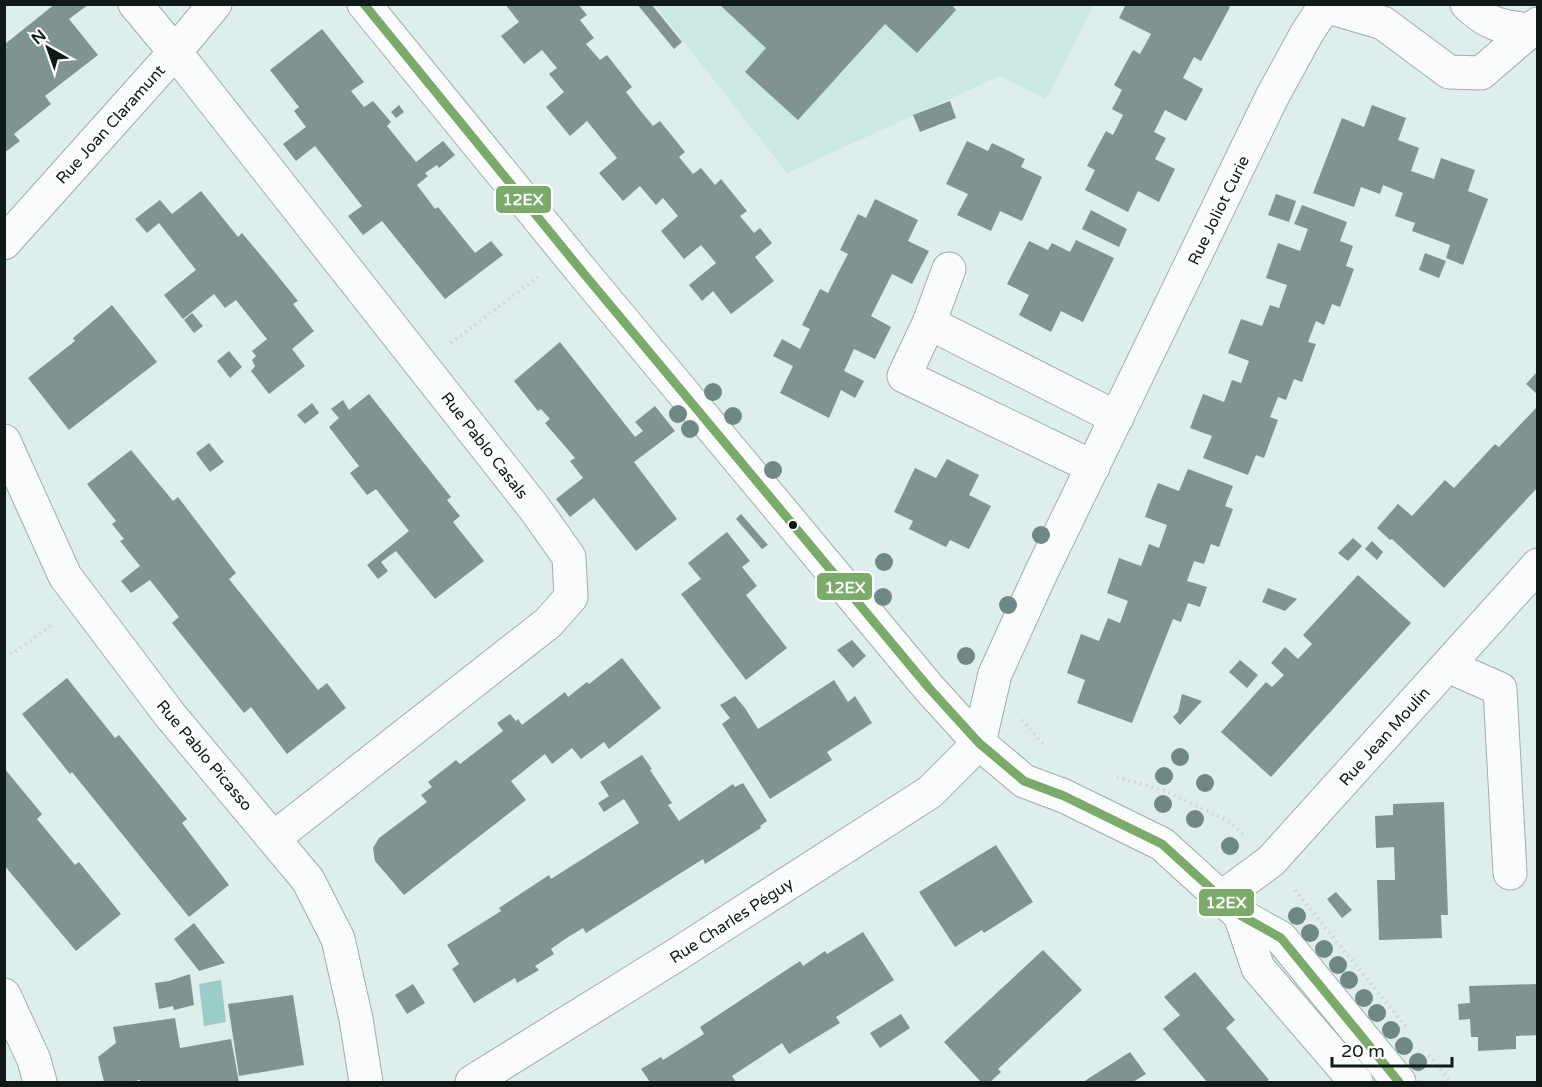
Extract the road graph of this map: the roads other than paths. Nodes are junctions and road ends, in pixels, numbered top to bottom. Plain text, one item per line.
1 (135, 4) edge
2 (215, 4) edge
3 (364, 4) edge
4 (1467, 4) edge
5 (1326, 5) edge
6 (1534, 27) edge
7 (175, 52) junction
8 (4, 243) edge
9 (949, 269) dead end
10 (929, 323) junction
11 (1117, 418) junction
12 (4, 441) edge
13 (1094, 467) junction
14 (1538, 565) edge
15 (1448, 666) junction
16 (979, 743) junction
17 (274, 838) junction
18 (1510, 873) dead end
19 (1231, 906) junction
20 (4, 995) edge
21 (40, 1083) edge
22 (366, 1083) edge
23 (472, 1083) edge
24 (1356, 1083) edge
25 (1399, 1083) edge

1 - 7 street, Rue Pablo Casals
2 - 7 street, Rue Joan Claramunt
3 - 16 street
4 - 6 street, Rue Joliot Curie
5 - 6 street, Rue Joliot Curie
5 - 11 street, Rue Joliot Curie
7 - 8 street, Rue Joan Claramunt
7 - 17 street, Rue Pablo Casals
9 - 10 street
10 - 11 street
10 - 13 street
11 - 13 street, Rue Joliot Curie
12 - 17 street, Rue Pablo Picasso
13 - 16 street, Rue Joliot Curie
14 - 15 street, Rue Jean Moulin
15 - 18 street
15 - 19 street, Rue Jean Moulin
16 - 19 street
16 - 23 street, Rue Charles Péguy
17 - 22 street, Rue Pablo Picasso
19 - 24 street
19 - 25 street
20 - 21 street

